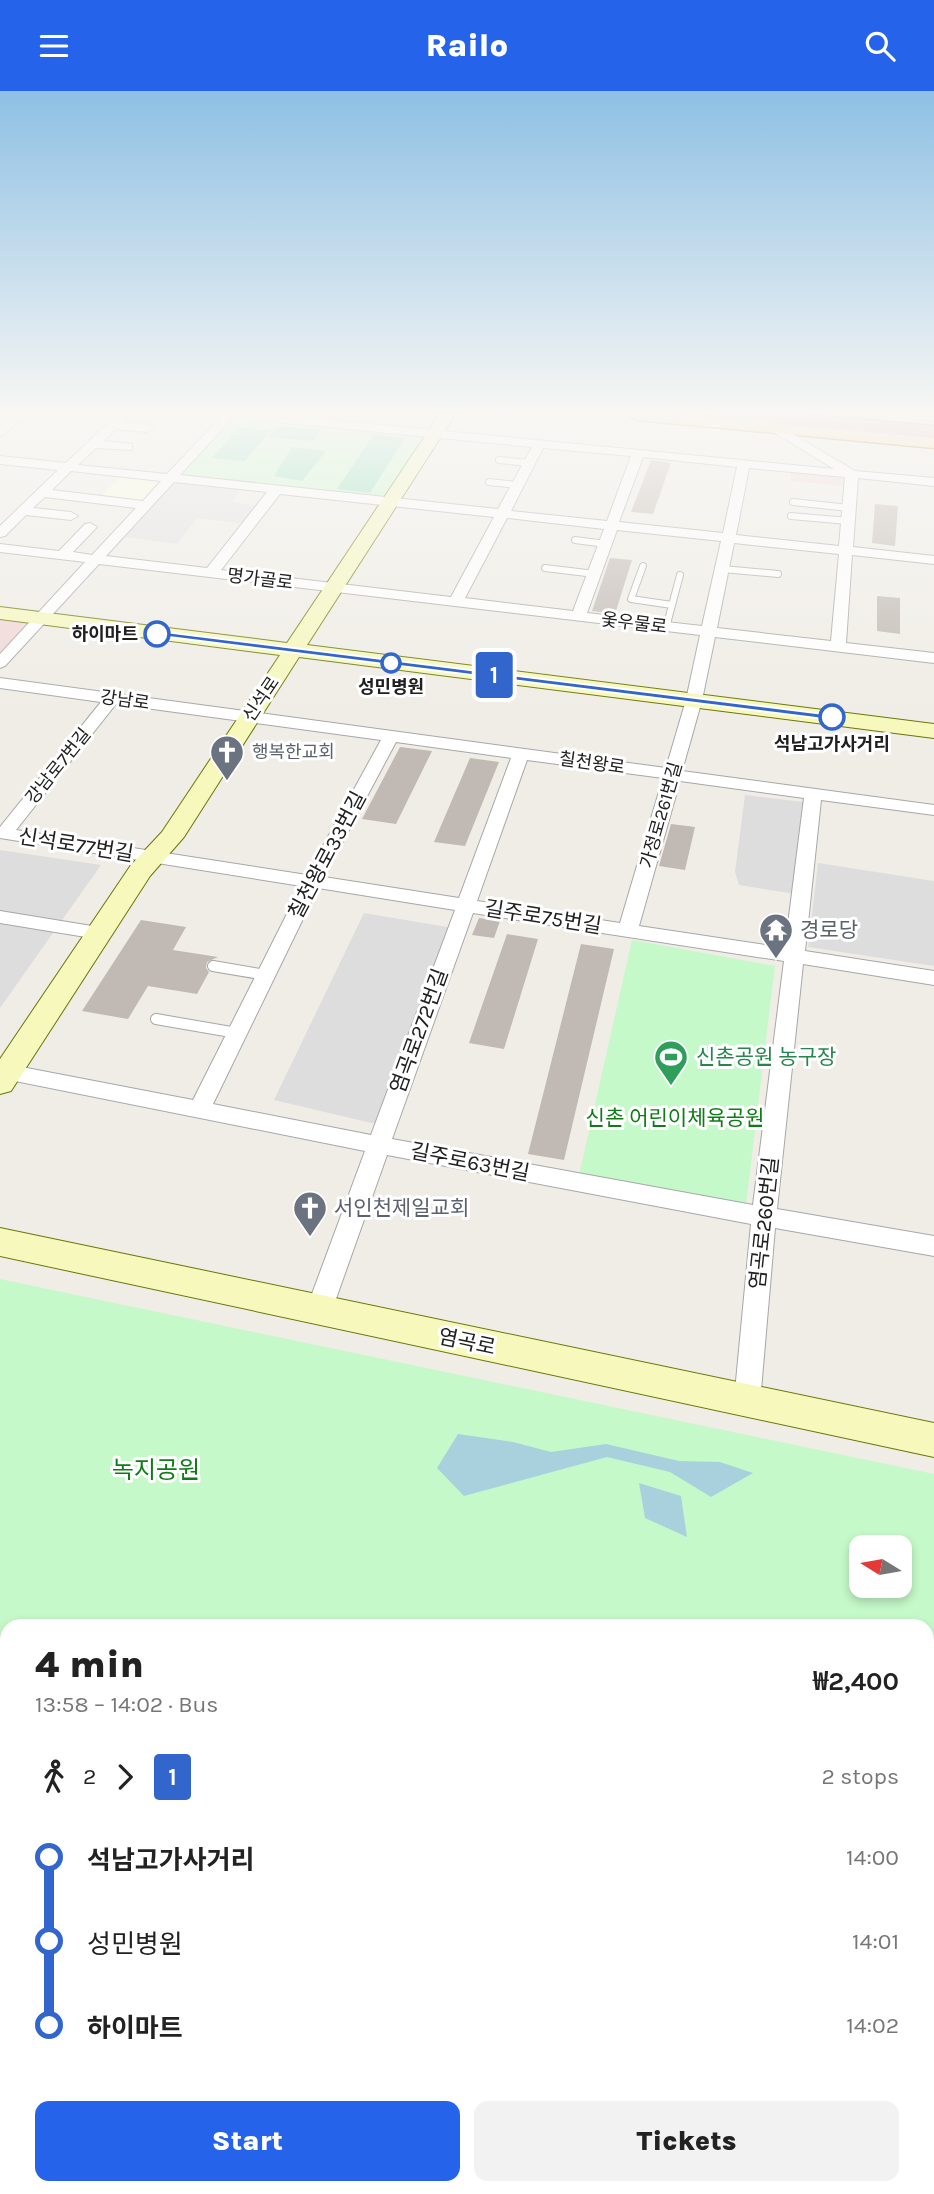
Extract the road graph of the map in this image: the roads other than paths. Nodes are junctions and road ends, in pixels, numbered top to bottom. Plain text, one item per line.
1 (21, 513) edge
2 (23, 513) edge
3 (139, 513) edge
4 (258, 513) edge
5 (382, 513) edge
6 (494, 513) edge
7 (617, 513) edge
8 (734, 513) edge
9 (841, 513) edge
10 (502, 514) junction
11 (849, 515) junction
12 (71, 516) dead end
13 (791, 516) dead end
14 (613, 526) junction
15 (90, 527) dead end
16 (0, 533) edge
17 (729, 538) junction
18 (575, 540) dead end
19 (606, 544) junction
20 (0, 548) edge
21 (846, 550) junction
22 (62, 556) junction
23 (95, 559) junction
24 (934, 560) edge
25 (643, 566) dead end
26 (545, 568) dead end
27 (722, 569) junction
28 (211, 573) junction
29 (595, 574) junction
30 (680, 575) dead end
31 (778, 575) dead end
32 (334, 588) junction
33 (456, 602) junction
34 (671, 605) junction
35 (0, 613) edge
36 (578, 616) junction
37 (41, 619) junction
38 (666, 627) junction
39 (709, 631) junction
40 (7, 647) edge
41 (838, 647) junction
42 (293, 651) junction
43 (934, 658) edge
44 (0, 663) edge
45 (0, 683) edge
46 (112, 698) junction
47 (694, 699) junction
48 (249, 717) junction
49 (934, 731) edge
50 (391, 736) junction
51 (521, 753) junction
52 (673, 774) junction
53 (813, 793) junction
54 (934, 810) edge
55 (2, 834) edge
56 (152, 857) junction
57 (312, 882) junction
58 (465, 905) junction
59 (0, 917) edge
60 (628, 930) junction
61 (98, 933) junction
62 (796, 957) junction
63 (213, 966) dead end
64 (266, 975) junction
65 (934, 978) edge
66 (156, 1019) dead end
67 (237, 1033) junction
68 (3, 1077) edge
69 (200, 1109) junction
70 (379, 1144) junction
71 (764, 1216) junction
72 (0, 1242) edge
73 (934, 1246) edge
74 (320, 1310) junction
75 (747, 1402) junction
76 (934, 1440) edge

1 - 16 street
2 - 12 street
3 - 23 street
4 - 28 street
5 - 32 street, 신석로
6 - 10 street
7 - 14 street
8 - 17 street, 가정로261번길
9 - 11 lane
10 - 14 street
10 - 33 street
11 - 13 lane
11 - 21 street
14 - 17 street
14 - 19 street
15 - 22 street
17 - 21 street
17 - 27 street, 가정로261번길
18 - 19 lane
19 - 29 street
20 - 22 street, 명가골로
21 - 24 street
21 - 41 street
22 - 23 street, 명가골로
23 - 28 street, 명가골로
23 - 37 street
25 - 34 lane
26 - 29 lane
27 - 31 lane
27 - 39 street, 가정로261번길
28 - 32 street, 명가골로
29 - 36 street
30 - 34 lane
32 - 33 street, 옻우물로
32 - 42 street, 신석로
33 - 36 street, 옻우물로
34 - 38 lane
35 - 37 street
36 - 38 street, 옻우물로
37 - 40 street
37 - 42 street
38 - 39 street, 옻우물로
39 - 41 street, 옻우물로
39 - 47 street, 가정로261번길
40 - 44 street
41 - 43 street, 옻우물로
42 - 47 street
42 - 48 street, 신석로
45 - 46 street, 강남로
46 - 48 street, 강남로
46 - 55 street, 강남로7번길
47 - 49 street
47 - 52 street, 가정로261번길
48 - 50 street, 칠천왕로
48 - 56 street, 신석로
50 - 51 street, 칠천왕로
50 - 57 street, 칠천왕로33번길
51 - 52 street, 칠천왕로
51 - 58 street, 염곡로272번길
52 - 53 street, 칠천왕로
52 - 60 street, 가정로261번길
53 - 54 street, 칠천왕로
53 - 62 street, 염곡로260번길
55 - 56 street, 신석로77번길
56 - 57 street, 길주로75번길
56 - 61 street, 신석로
57 - 58 street, 길주로75번길
57 - 64 street, 칠천왕로33번길
58 - 60 street, 길주로75번길
58 - 70 street, 염곡로272번길
59 - 61 street
60 - 62 street, 길주로75번길
61 - 68 street, 신석로
62 - 65 street, 길주로75번길
62 - 71 street, 염곡로260번길
63 - 64 lane
64 - 67 street, 칠천왕로33번길
66 - 67 lane
67 - 69 street, 칠천왕로33번길
68 - 69 street, 길주로63번길
69 - 70 street, 길주로63번길
70 - 71 street, 길주로63번길
70 - 74 street, 염곡로272번길
71 - 73 street, 길주로63번길
71 - 75 street, 염곡로260번길
72 - 74 street, 염곡로
74 - 75 street, 염곡로
75 - 76 street, 염곡로

